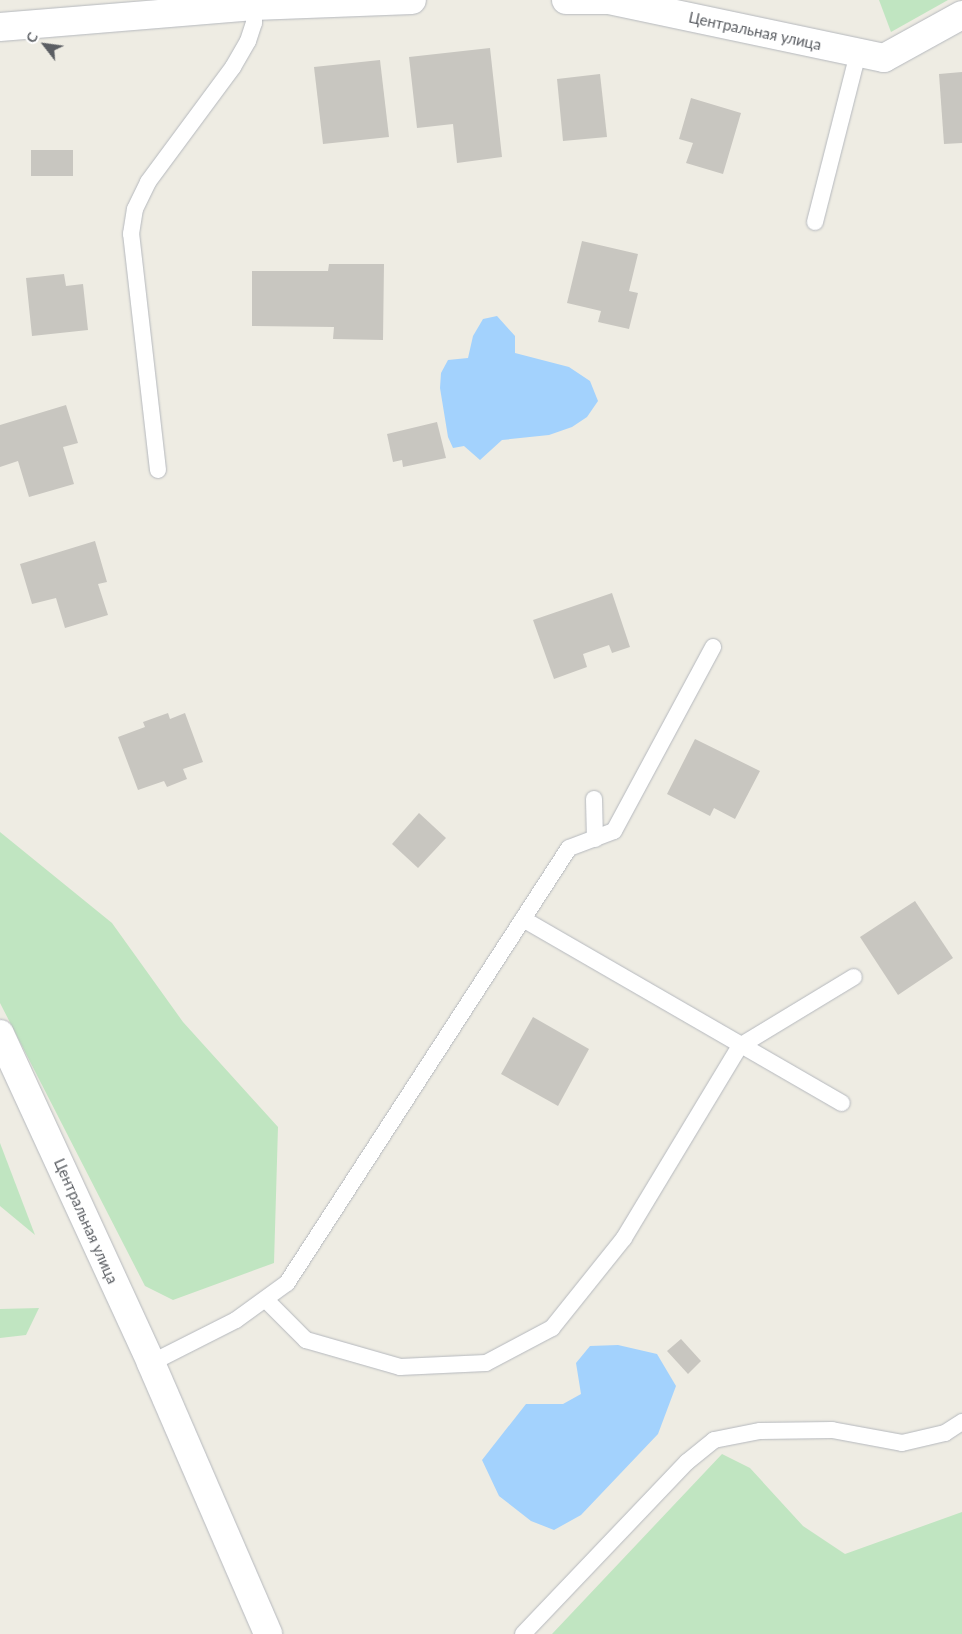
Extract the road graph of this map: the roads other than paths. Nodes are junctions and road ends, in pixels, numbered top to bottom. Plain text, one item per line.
1 (412, 0) edge
2 (566, 0) edge
3 (254, 6) junction
4 (962, 15) edge
5 (0, 27) edge
6 (871, 56) junction
7 (815, 222) dead end
8 (158, 470) dead end
9 (713, 647) dead end
10 (594, 799) dead end
11 (595, 839) junction
12 (523, 919) junction
13 (854, 977) dead end
14 (0, 1034) edge
15 (740, 1046) junction
16 (842, 1103) dead end
17 (266, 1300) junction
18 (151, 1363) junction
19 (962, 1422) edge
20 (268, 1634) edge
21 (523, 1634) edge

1 - 3 street
2 - 6 street, Центральная улица
3 - 5 street
3 - 8 lane
4 - 6 street
6 - 7 lane
9 - 11 lane
10 - 11 lane
11 - 12 lane
12 - 15 lane
12 - 17 lane
13 - 15 lane
14 - 18 street, Центральная улица
15 - 16 lane
15 - 17 lane
17 - 18 lane
18 - 20 street, Центральная улица
19 - 21 lane

